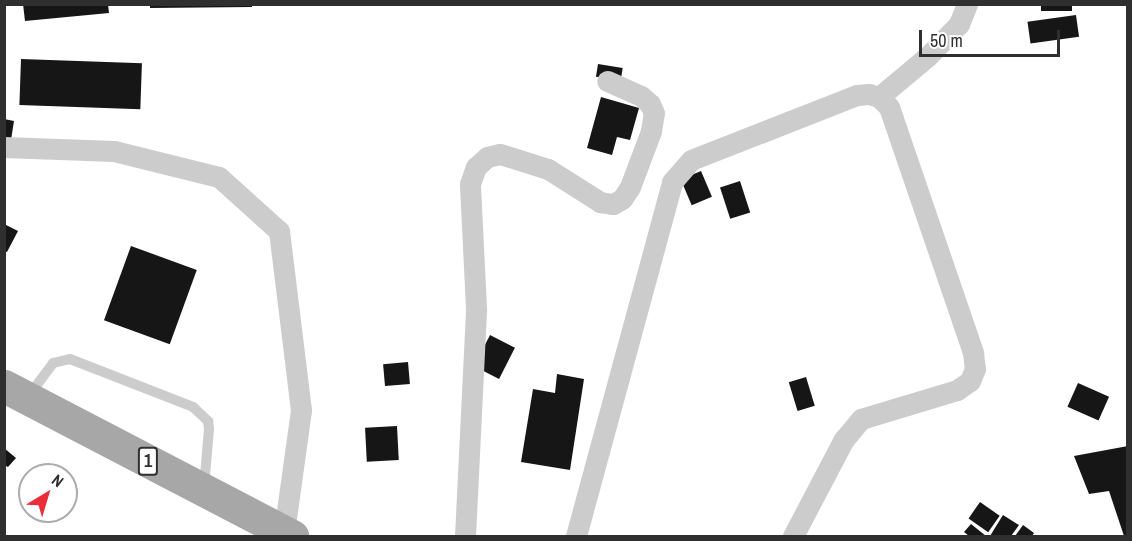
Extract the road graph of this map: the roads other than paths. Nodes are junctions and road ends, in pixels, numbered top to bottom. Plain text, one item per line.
1 (967, 4) edge
2 (607, 81) dead end
3 (879, 97) junction
4 (4, 147) edge
5 (16, 392) edge
6 (204, 490) junction
7 (288, 534) edge
8 (465, 537) edge
9 (576, 537) edge
10 (793, 537) edge

1 - 3 street
2 - 8 street
3 - 9 street
3 - 10 street
4 - 7 street
5 - 6 main road, 1
5 - 6 lane
6 - 7 main road, 1

